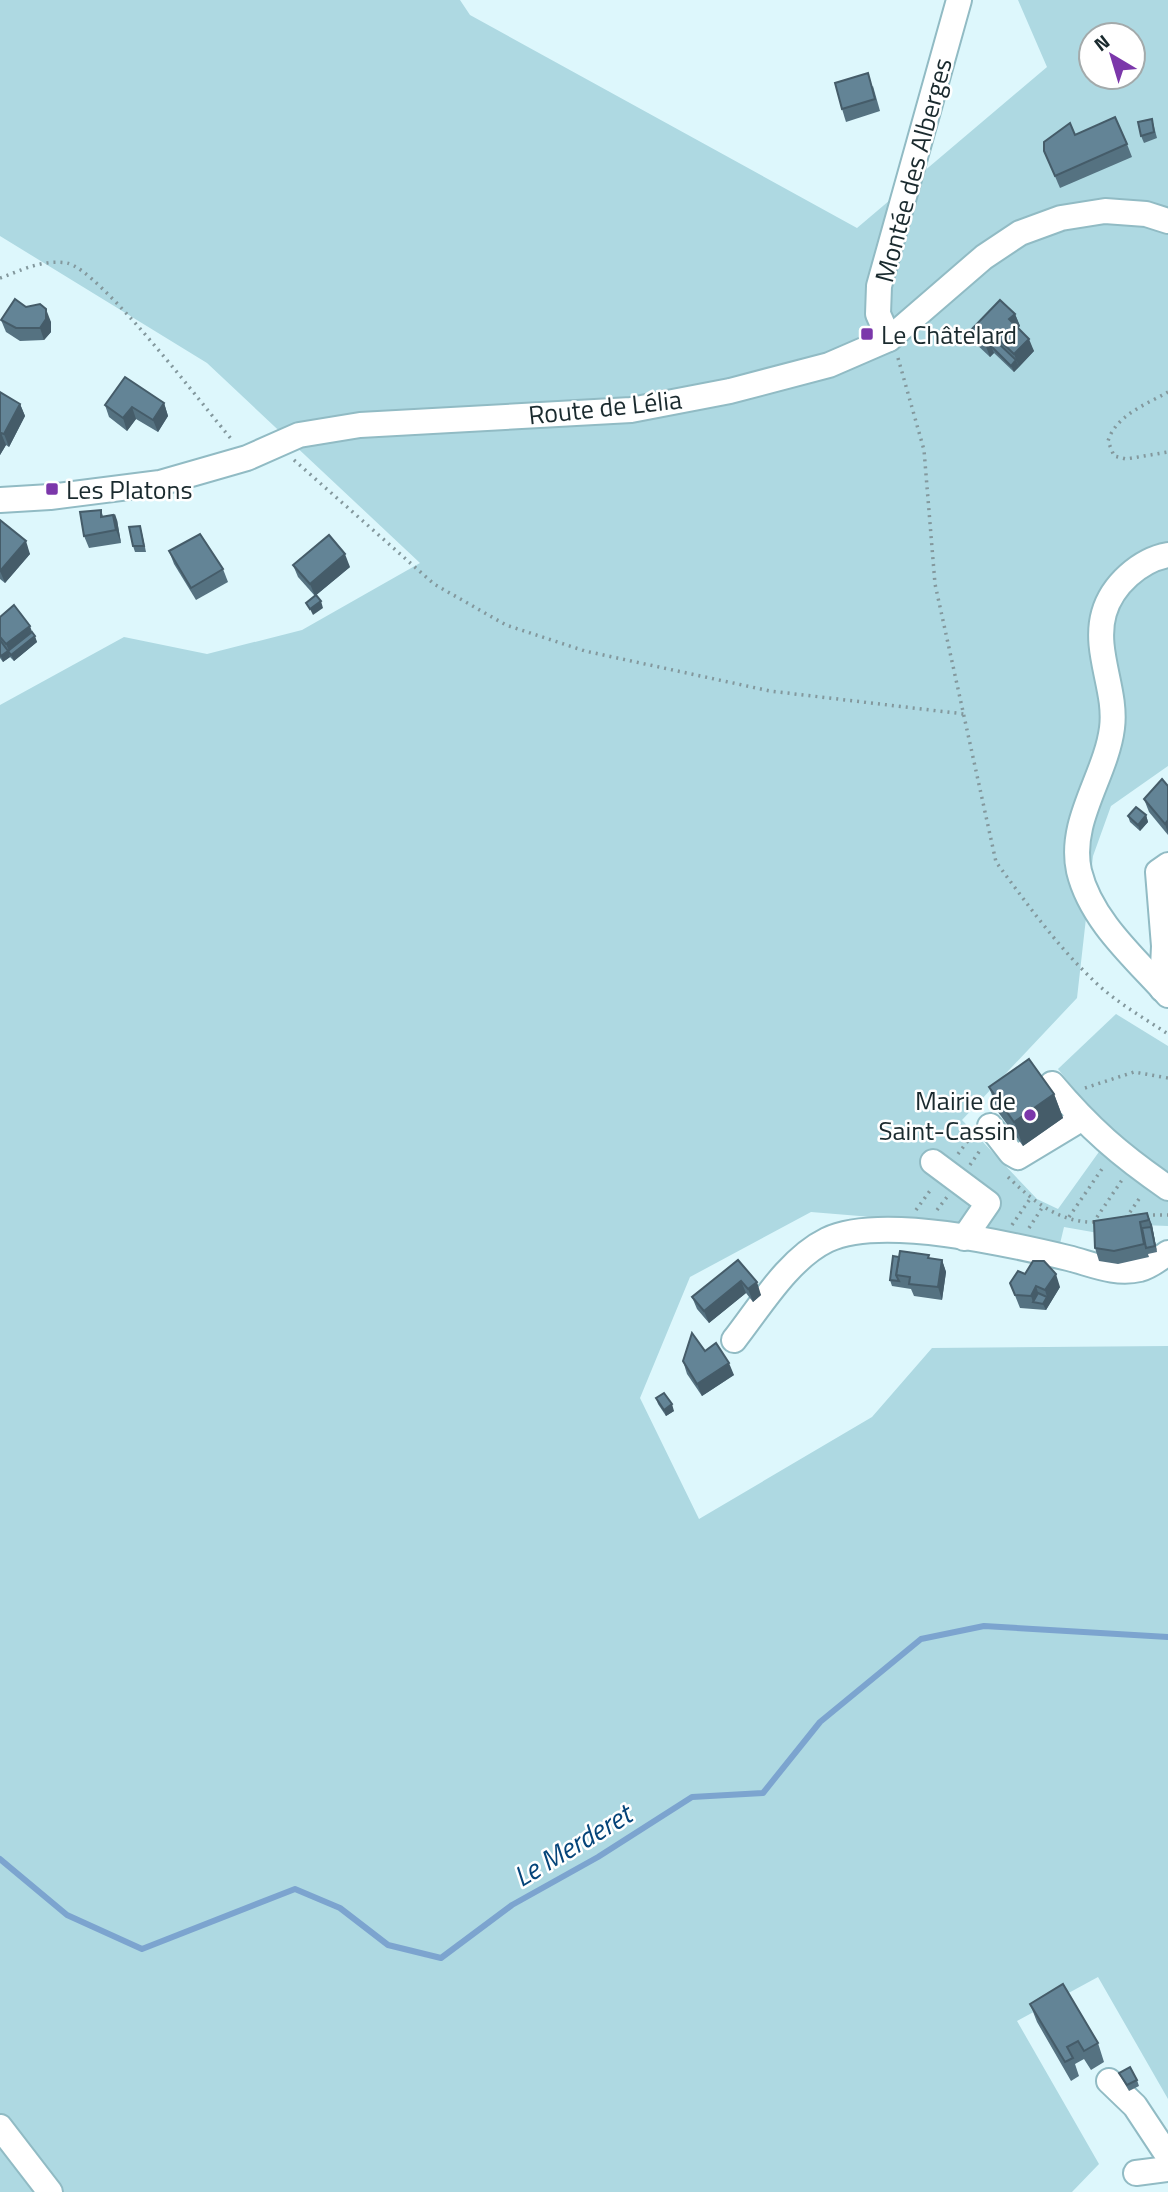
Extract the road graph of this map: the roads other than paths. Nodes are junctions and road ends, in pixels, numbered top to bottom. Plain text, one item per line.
1 (959, 0) edge
2 (1168, 221) edge
3 (889, 339) junction
4 (0, 500) edge
5 (1168, 555) edge
6 (1168, 865) edge
7 (1165, 992) edge
8 (1058, 1092) road end
9 (1081, 1119) junction
10 (990, 1126) dead end
11 (933, 1162) dead end
12 (1160, 1193) edge
13 (964, 1238) junction
14 (1168, 1253) edge
15 (734, 1340) dead end
16 (1109, 2081) dead end
17 (0, 2127) edge
18 (1168, 2156) edge
19 (1168, 2169) edge
20 (1136, 2172) dead end
21 (50, 2192) edge

1 - 3 street, Montée des Alberges
2 - 3 street, Route de Lélia
3 - 4 street, Route de Lélia
5 - 7 street
6 - 7 street
8 - 9 street
9 - 10 street
9 - 12 street
11 - 13 street
13 - 14 street
13 - 15 street
16 - 18 street
17 - 21 street
19 - 20 street

